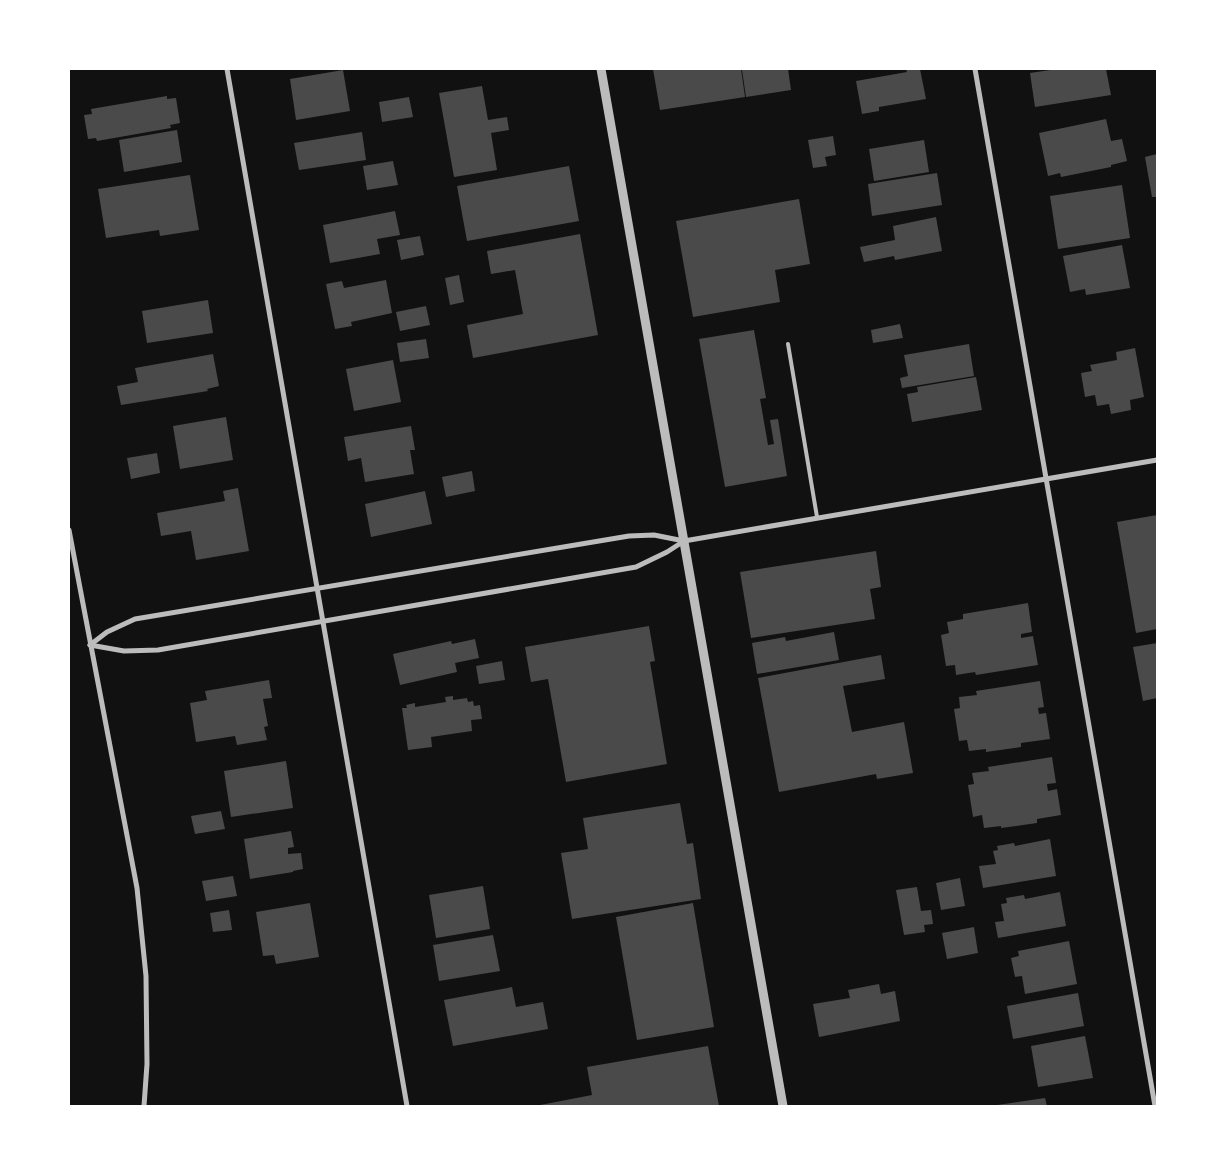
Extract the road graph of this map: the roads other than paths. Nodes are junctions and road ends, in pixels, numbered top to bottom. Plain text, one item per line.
1 (227, 69) edge
2 (601, 69) edge
3 (974, 69) edge
4 (788, 344) dead end
5 (1157, 460) edge
6 (1046, 479) junction
7 (817, 517) junction
8 (69, 530) edge
9 (684, 541) junction
10 (317, 588) junction
11 (323, 622) junction
12 (90, 645) junction
13 (144, 1106) edge
14 (406, 1106) edge
15 (783, 1106) edge
16 (1155, 1106) edge

1 - 10 street
2 - 9 street
3 - 6 street
4 - 7 lane
5 - 6 street
6 - 7 street
6 - 16 street
7 - 9 street
8 - 12 street
9 - 10 street
9 - 11 street
9 - 15 street
10 - 11 street
10 - 12 street
11 - 12 street
11 - 14 street
12 - 13 street

